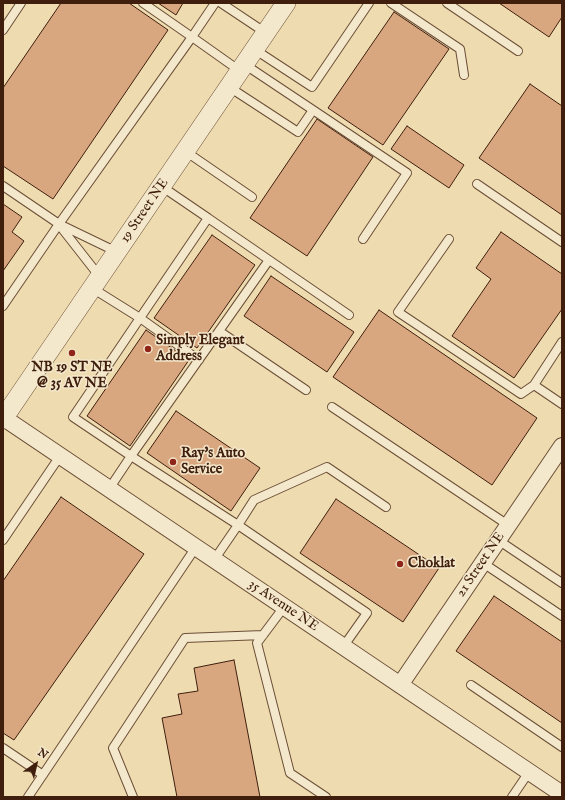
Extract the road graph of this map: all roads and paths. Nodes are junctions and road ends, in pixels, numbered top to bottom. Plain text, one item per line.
1 (21, 3) edge
2 (143, 3) edge
3 (215, 3) edge
4 (222, 3) edge
5 (286, 3) edge
6 (369, 3) edge
7 (391, 3) edge
8 (447, 3) edge
9 (3, 30) edge
10 (266, 33) junction
11 (192, 37) junction
12 (518, 51) dead end
13 (246, 61) junction
14 (464, 75) dead end
15 (229, 86) junction
16 (313, 110) junction
17 (185, 151) junction
18 (477, 184) dead end
19 (3, 186) edge
20 (161, 186) junction
21 (252, 197) dead end
22 (208, 218) junction
23 (58, 224) junction
24 (363, 239) dead end
25 (450, 239) dead end
26 (562, 242) edge
27 (117, 252) junction
28 (269, 260) junction
29 (96, 283) junction
30 (3, 306) edge
31 (349, 315) dead end
32 (140, 318) junction
33 (219, 331) junction
34 (562, 342) edge
35 (199, 360) junction
36 (534, 385) junction
37 (306, 390) dead end
38 (562, 404) edge
39 (332, 407) dead end
40 (3, 418) edge
41 (562, 446) edge
42 (60, 456) junction
43 (131, 456) junction
44 (109, 489) junction
45 (386, 507) dead end
46 (238, 525) junction
47 (508, 525) junction
48 (3, 540) edge
49 (498, 540) junction
50 (196, 548) junction
51 (214, 560) junction
52 (483, 563) junction
53 (562, 582) edge
54 (284, 606) junction
55 (562, 616) edge
56 (263, 635) junction
57 (343, 647) junction
58 (400, 685) junction
59 (471, 685) dead end
60 (562, 747) edge
61 (3, 748) edge
62 (529, 772) junction
63 (43, 775) junction
64 (562, 794) edge
65 (28, 797) edge
66 (133, 797) edge
67 (326, 797) edge
68 (512, 797) edge

1 - 9 lane
2 - 11 lane
3 - 11 lane
4 - 10 lane
5 - 10 street, 19 Street NE
6 - 13 lane
7 - 14 lane
8 - 12 lane
10 - 13 street, 19 Street NE
11 - 13 lane
11 - 23 lane
13 - 15 street, 19 Street NE
13 - 16 lane
15 - 16 lane
15 - 17 street, 19 Street NE
16 - 24 lane
17 - 20 street, 19 Street NE
17 - 21 lane
18 - 26 lane
19 - 23 lane
20 - 22 lane
20 - 27 street, 19 Street NE
22 - 28 lane
22 - 32 lane
23 - 27 lane
23 - 29 lane
23 - 30 lane
25 - 36 lane
27 - 29 street, 19 Street NE
28 - 31 lane
28 - 33 lane
29 - 32 lane
29 - 40 street, 19 Street NE
32 - 35 lane
32 - 43 lane
33 - 35 lane
33 - 37 lane
34 - 36 lane
35 - 43 lane
36 - 38 lane
39 - 47 lane
40 - 42 street, 35 Avenue NE
41 - 47 street, 21 Street NE
42 - 44 street, 35 Avenue NE
42 - 48 lane
43 - 44 lane
43 - 46 lane
44 - 50 street, 35 Avenue NE
45 - 46 lane
46 - 51 lane
46 - 57 lane
47 - 49 street, 21 Street NE
49 - 52 street, 21 Street NE
49 - 53 lane
50 - 51 street, 35 Avenue NE
50 - 63 lane
51 - 54 street, 35 Avenue NE
52 - 55 lane
52 - 58 street, 21 Street NE
54 - 56 lane
54 - 57 street, 35 Avenue NE
56 - 66 lane
56 - 67 lane
57 - 58 street, 35 Avenue NE
58 - 62 street, 35 Avenue NE
59 - 60 lane
61 - 63 lane
62 - 64 street, 35 Avenue NE
62 - 68 lane
63 - 65 lane

